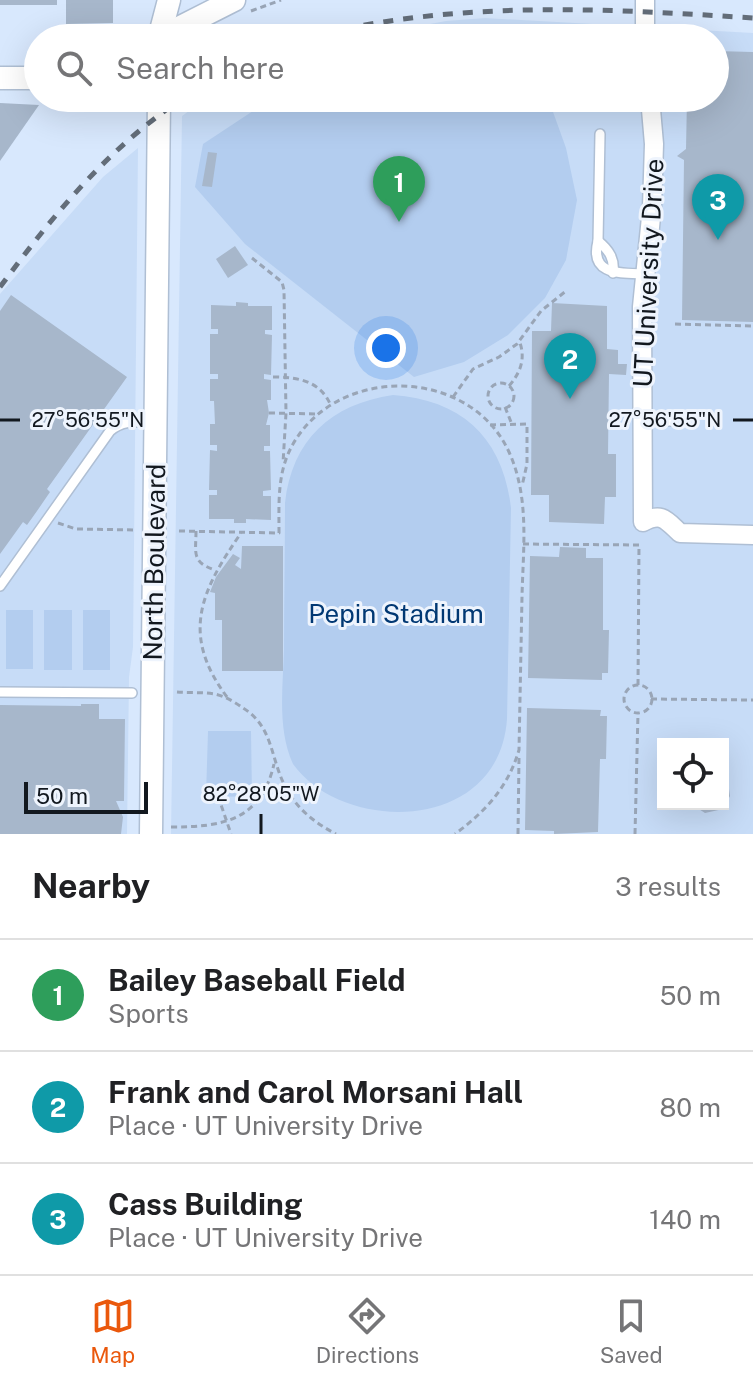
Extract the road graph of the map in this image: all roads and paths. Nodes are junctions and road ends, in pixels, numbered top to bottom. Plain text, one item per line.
1 (150, 0) edge
2 (169, 0) edge
3 (234, 0) edge
4 (645, 0) edge
5 (156, 24) edge
6 (163, 24) edge
7 (187, 24) edge
8 (645, 24) edge
9 (0, 78) edge
10 (24, 78) edge
11 (159, 112) edge
12 (651, 112) edge
13 (600, 134) dead end
14 (252, 258) dead end
15 (645, 274) junction
16 (566, 291) dead end
17 (675, 324) dead end
18 (753, 326) edge
19 (519, 340) junction
20 (273, 377) dead end
21 (284, 377) junction
22 (509, 386) junction
23 (453, 397) junction
24 (331, 406) junction
25 (505, 407) junction
26 (269, 413) dead end
27 (286, 413) junction
28 (318, 414) junction
29 (642, 421) junction
30 (672, 421) dead end
31 (155, 422) junction
32 (512, 424) junction
33 (489, 425) junction
34 (283, 467) junction
35 (521, 490) junction
36 (48, 517) junction
37 (137, 530) dead end
38 (179, 531) dead end
39 (196, 531) junction
40 (241, 532) junction
41 (753, 535) edge
42 (523, 544) junction
43 (215, 570) junction
44 (0, 586) edge
45 (638, 686) junction
46 (0, 692) edge
47 (177, 692) dead end
48 (132, 693) dead end
49 (651, 699) junction
50 (229, 700) junction
51 (753, 700) edge
52 (638, 713) junction
53 (519, 750) junction
54 (274, 761) junction
55 (218, 796) dead end
56 (227, 822) junction
57 (161, 831) edge
58 (231, 834) edge
59 (336, 834) edge
60 (455, 834) edge
61 (518, 834) edge
62 (635, 834) edge

1 - 5 street
2 - 6 street
3 - 7 street
4 - 8 street
9 - 10 street
11 - 31 street, North Boulevard
12 - 15 street, UT University Drive
13 - 15 lane
14 - 21 path
15 - 29 street, UT University Drive
16 - 19 path
17 - 18 path
19 - 22 path
19 - 23 path
20 - 21 path
21 - 24 path
21 - 27 path
22 - 25 path
22 - 25 path
23 - 24 path
23 - 33 path
24 - 28 path
25 - 32 path
26 - 27 path
27 - 28 path
27 - 34 path
28 - 34 path
29 - 30 lane
29 - 41 street, UT University Drive
31 - 36 lane
31 - 57 street, North Boulevard
32 - 33 path
32 - 35 path
33 - 35 path
34 - 40 path
35 - 42 path
36 - 37 path
36 - 44 lane
38 - 39 path
39 - 40 path
39 - 43 path
40 - 43 path
42 - 45 path
42 - 53 path
43 - 50 path
45 - 49 path
45 - 52 path
46 - 48 lane
47 - 50 path
49 - 51 path
49 - 52 path
50 - 54 path
52 - 62 path
53 - 60 path
53 - 61 path
54 - 56 path
54 - 59 path
55 - 56 path
56 - 57 path
56 - 58 path

